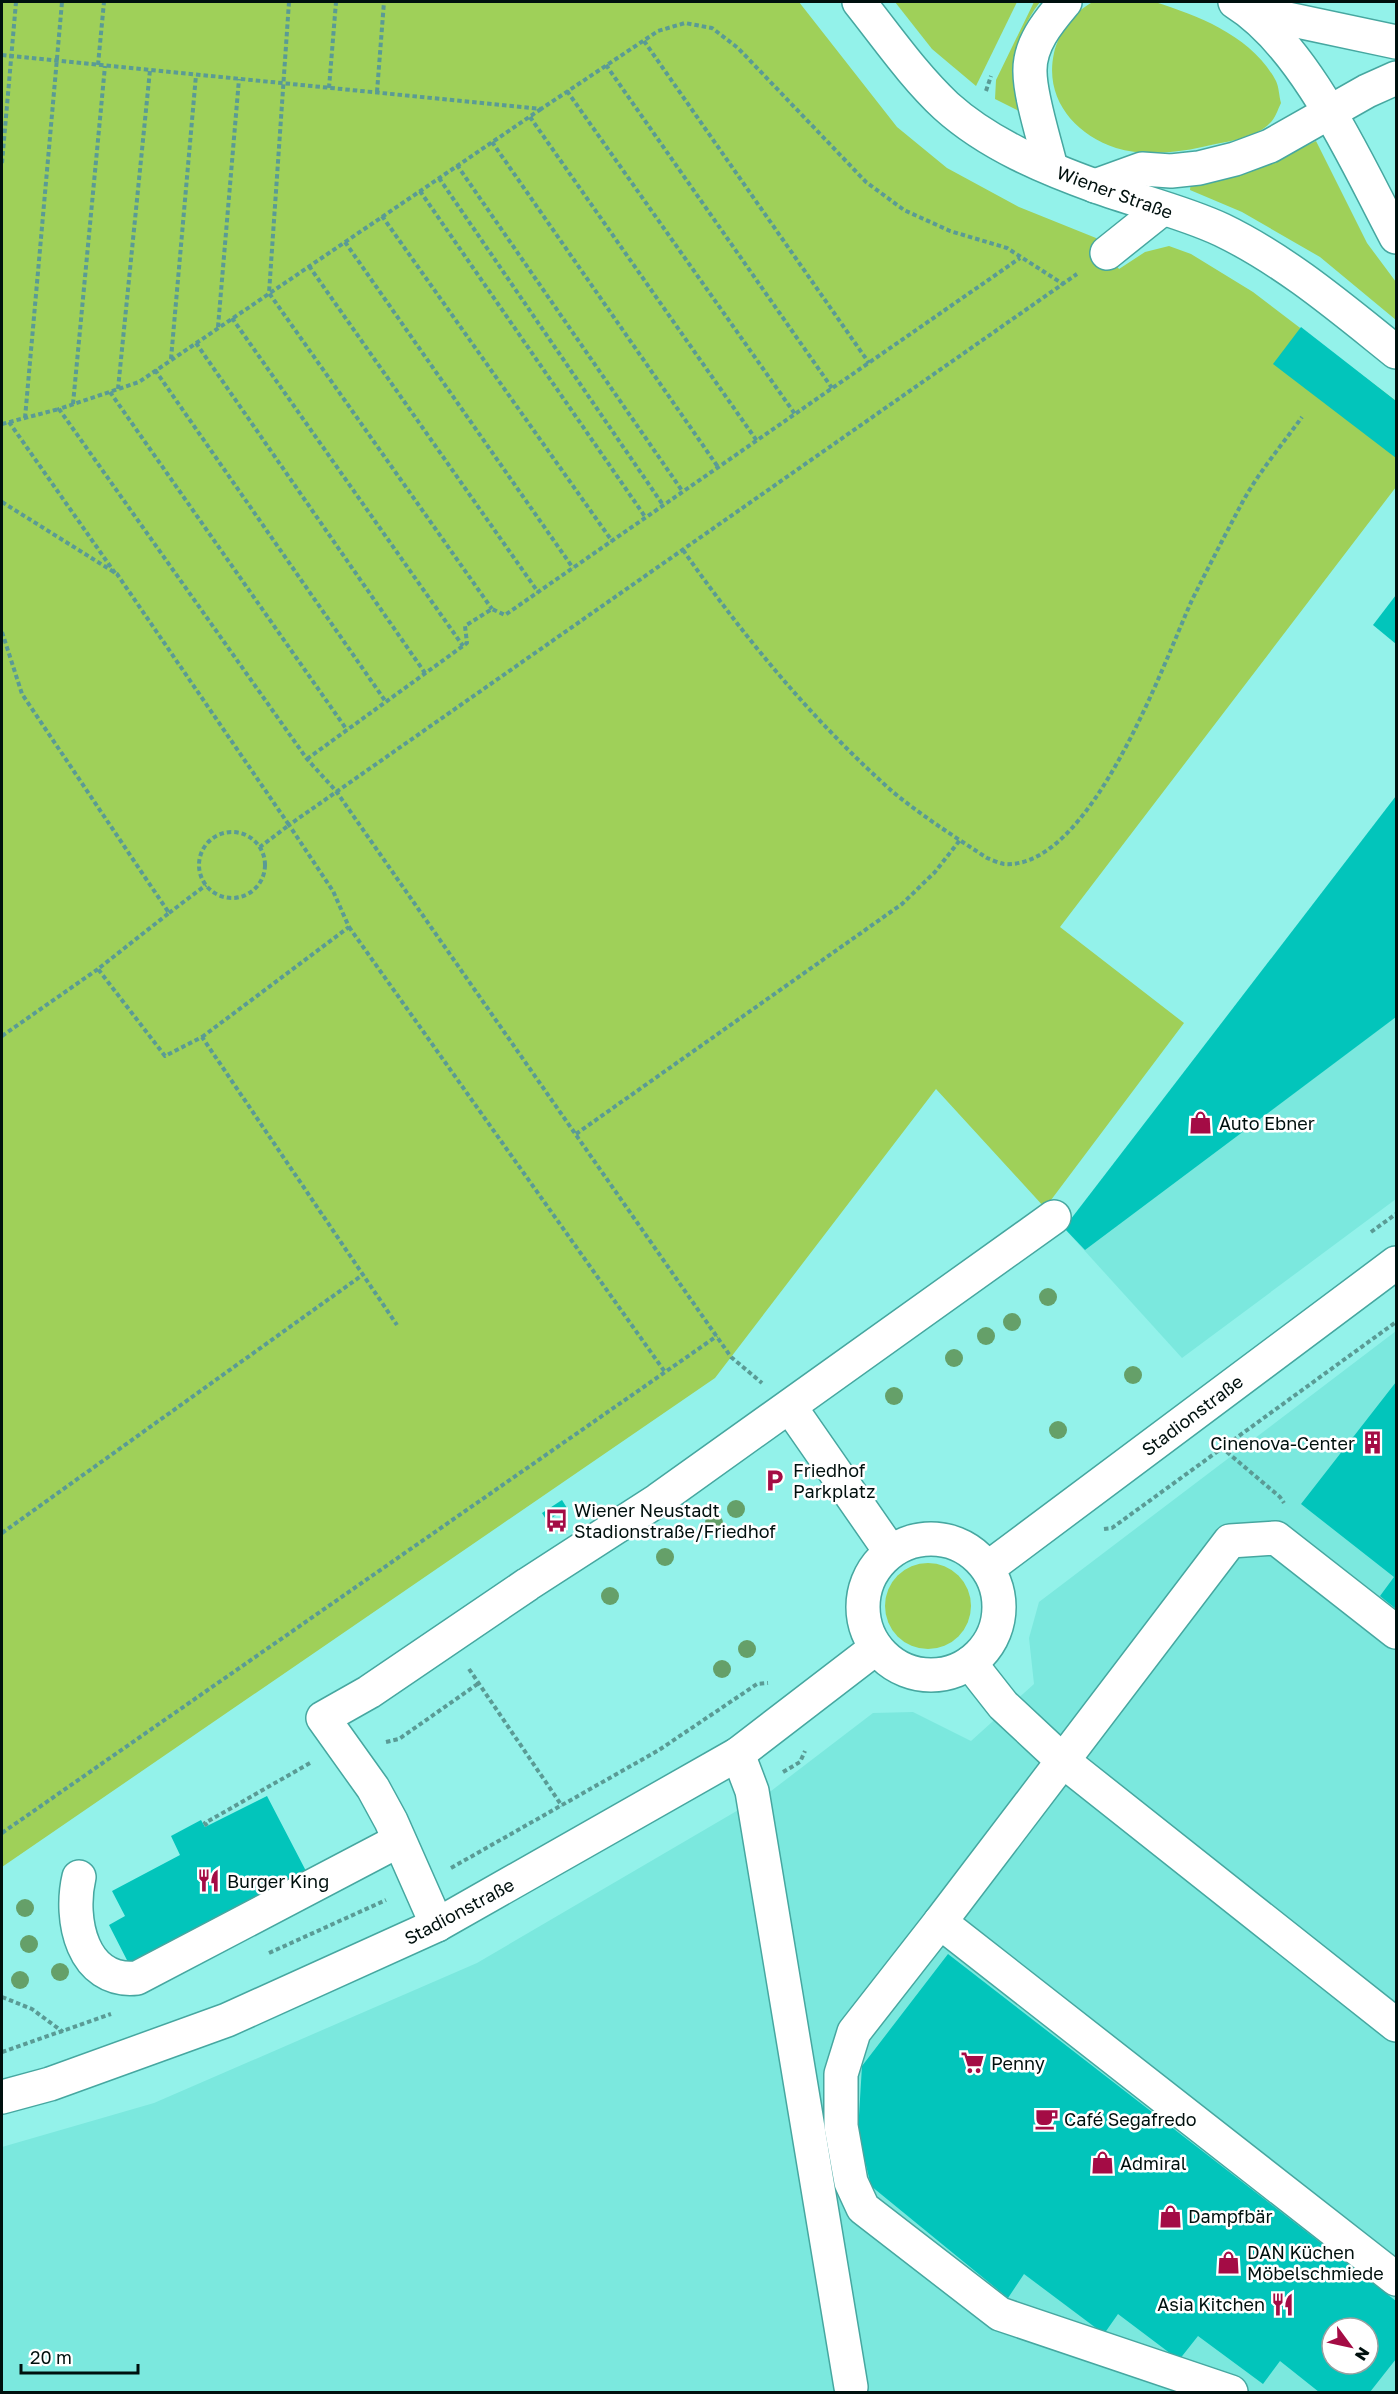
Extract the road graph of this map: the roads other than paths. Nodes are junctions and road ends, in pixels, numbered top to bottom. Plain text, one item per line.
1 (859, 2) edge
2 (1065, 2) edge
3 (1243, 5) edge
4 (1396, 42) edge
5 (1396, 78) edge
6 (1328, 112) junction
7 (1051, 168) junction
8 (1095, 186) junction
9 (1162, 209) junction
10 (1396, 237) edge
11 (1107, 253) road end
12 (1396, 352) edge
13 (1054, 1217) dead end
14 (1396, 1263) edge
15 (790, 1407) junction
16 (890, 1551) junction
17 (988, 1568) junction
18 (1396, 1632) edge
19 (876, 1648) junction
20 (970, 1663) junction
21 (738, 1755) junction
22 (1063, 1761) junction
23 (398, 1841) junction
24 (79, 1877) dead end
25 (940, 1922) junction
26 (437, 1925) junction
27 (1396, 2025) edge
28 (2, 2097) edge
29 (1396, 2279) edge
30 (851, 2387) dead end
31 (1231, 2392) edge

1 - 7 street, Wiener Straße
2 - 7 street
3 - 4 street
3 - 6 street
5 - 6 street
6 - 8 street
6 - 10 street
7 - 8 street, Wiener Straße
8 - 9 street, Wiener Straße
9 - 11 street
9 - 12 street, Wiener Straße
13 - 15 street
14 - 17 street, Stadionstraße
15 - 16 street
15 - 23 street
16 - 17 street
16 - 19 street
17 - 20 street
18 - 22 street
19 - 20 street
19 - 21 street, Stadionstraße
20 - 22 street
21 - 26 street, Stadionstraße
21 - 30 street
22 - 25 street
22 - 27 street
23 - 24 street
23 - 26 street
25 - 29 street
25 - 31 street
26 - 28 street, Stadionstraße

